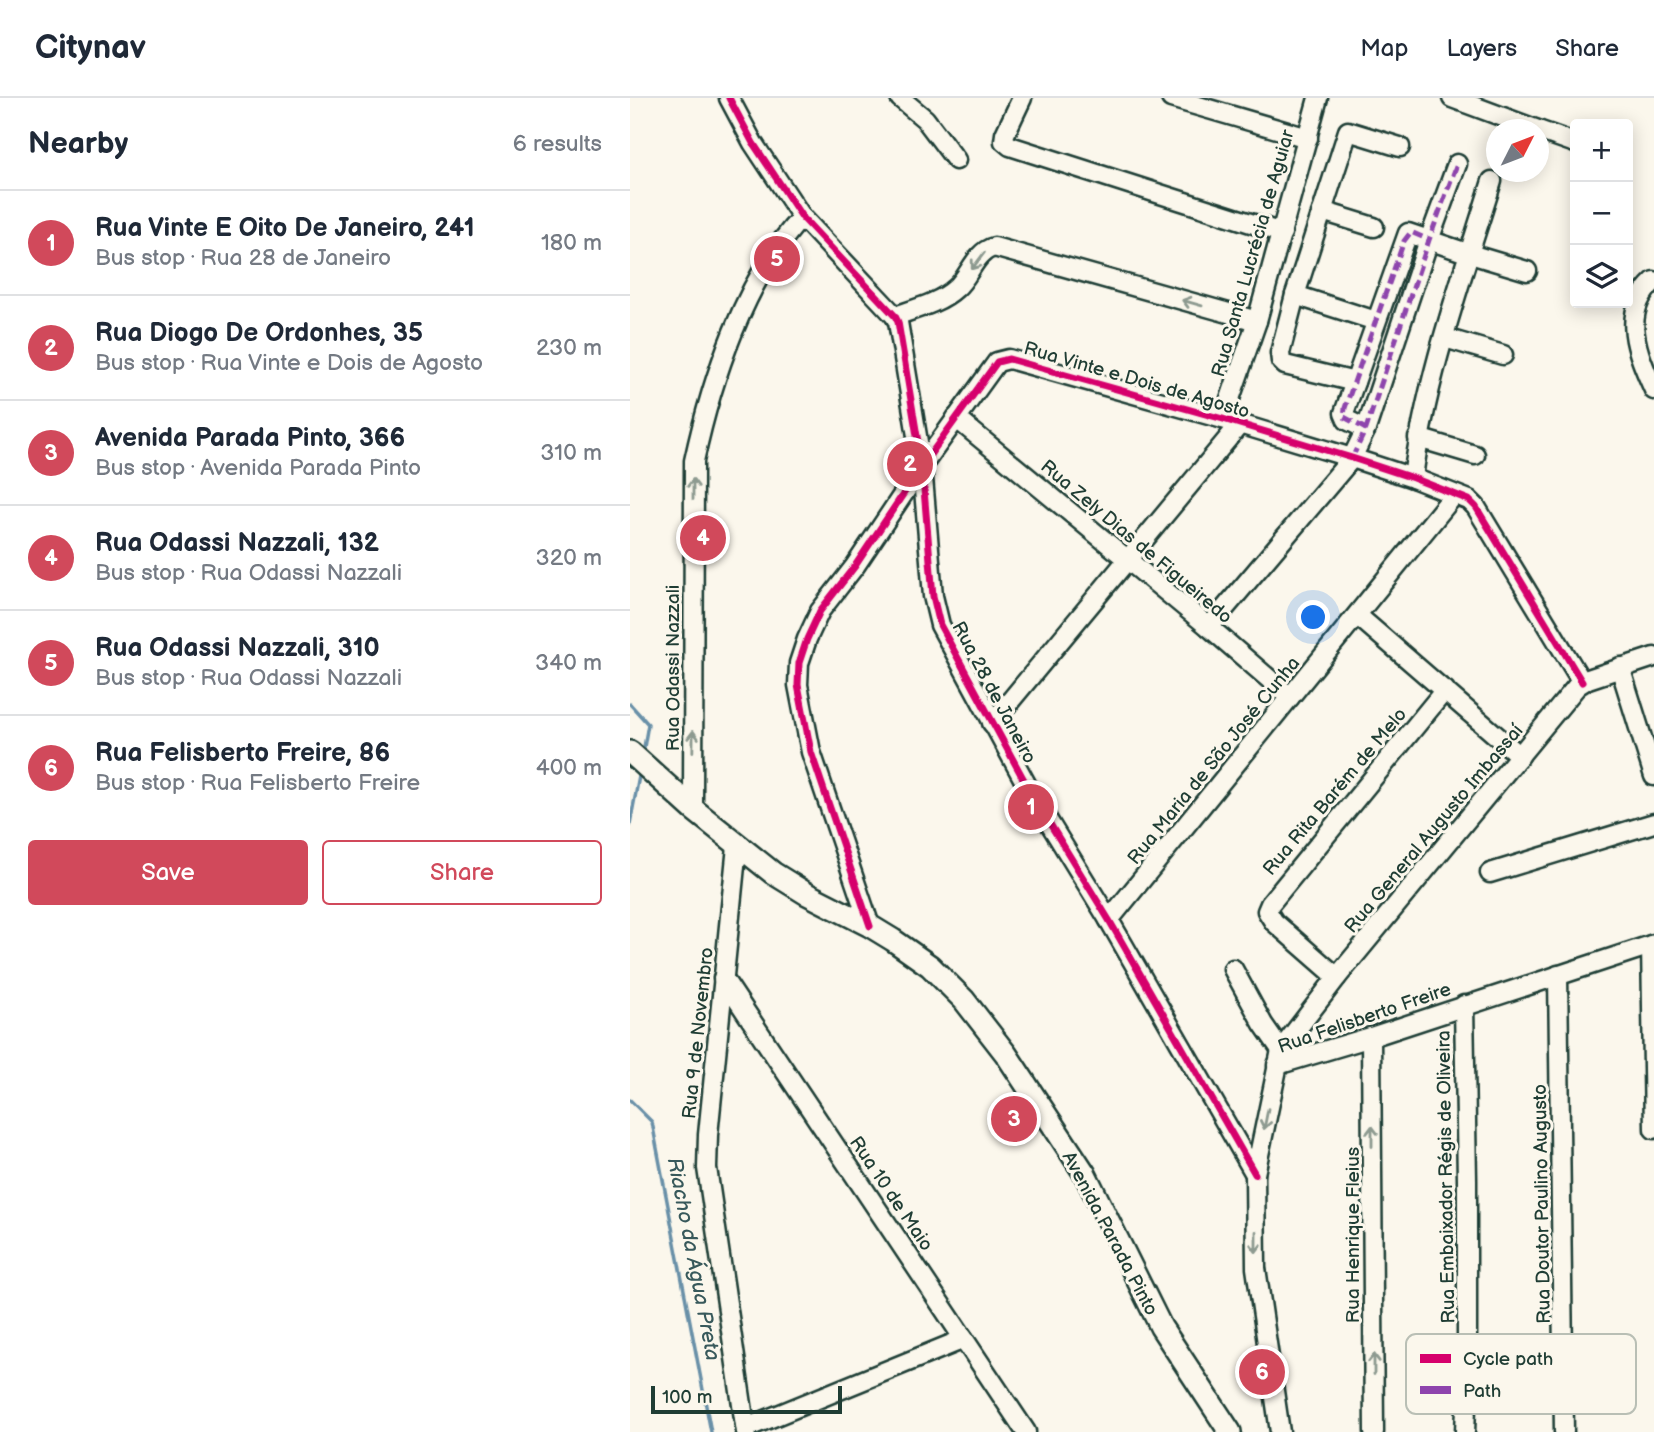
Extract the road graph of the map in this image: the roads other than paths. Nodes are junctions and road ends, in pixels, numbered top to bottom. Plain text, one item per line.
1 (729, 98) edge
2 (900, 98) edge
3 (1022, 98) edge
4 (1171, 98) edge
5 (1318, 98) edge
6 (1452, 98) edge
7 (1508, 119) edge
8 (1549, 134) edge
9 (1308, 138) junction
10 (1570, 141) edge
11 (1400, 147) dead end
12 (956, 160) dead end
13 (1457, 164) dead end
14 (1492, 182) edge
15 (1322, 211) junction
16 (802, 217) junction
17 (1374, 227) dead end
18 (1282, 233) junction
19 (1429, 240) junction
20 (1470, 254) junction
21 (1527, 271) dead end
22 (1654, 281) edge
23 (1295, 295) junction
24 (895, 316) junction
25 (1257, 321) junction
26 (1376, 321) junction
27 (1445, 338) junction
28 (1503, 355) dead end
29 (1355, 382) junction
30 (1654, 390) edge
31 (956, 418) junction
32 (1232, 421) junction
33 (1366, 429) junction
34 (1418, 438) junction
35 (1475, 455) dead end
36 (1352, 458) junction
37 (922, 466) junction
38 (1413, 478) junction
39 (1454, 495) junction
40 (1128, 560) junction
41 (1357, 616) junction
42 (1209, 627) junction
43 (1654, 657) edge
44 (1620, 667) junction
45 (1583, 681) junction
46 (1445, 690) junction
47 (1290, 697) junction
48 (992, 723) junction
49 (630, 752) edge
50 (1520, 756) junction
51 (1654, 776) edge
52 (693, 809) junction
53 (1654, 823) edge
54 (737, 846) junction
55 (1490, 873) dead end
56 (1109, 920) junction
57 (870, 926) junction
58 (1652, 945) edge
59 (1233, 969) dead end
60 (1558, 975) junction
61 (1337, 977) junction
62 (723, 978) junction
63 (1464, 1005) junction
64 (1371, 1037) junction
65 (1279, 1058) junction
66 (1654, 1129) edge
67 (1255, 1174) junction
68 (1467, 1334) edge
69 (1563, 1334) edge
70 (964, 1339) junction
71 (1466, 1414) edge
72 (1564, 1414) edge
73 (746, 1430) edge
74 (1026, 1432) edge
75 (1230, 1432) edge
76 (1280, 1432) edge
77 (1374, 1432) edge
78 (1465, 1432) edge
79 (1564, 1432) edge

1 - 16 street, Rua 28 de Janeiro
2 - 12 street
3 - 18 street
4 - 9 street
5 - 9 street, Rua Santa Lucrécia de Aguiar
6 - 7 street
8 - 10 street
9 - 18 street, Rua Santa Lucrécia de Aguiar
11 - 15 street
13 - 19 street
14 - 20 street
15 - 17 street
15 - 23 street
16 - 24 street, Rua 28 de Janeiro
52 -> 16 street, Rua Odassi Nazzali
18 - 25 street, Rua Santa Lucrécia de Aguiar
19 - 20 street
19 - 26 street
19 - 33 street
20 - 21 street
20 - 27 street
22 - 30 street
23 - 26 street
23 - 29 street
25 -> 24 street
24 - 37 street, Rua 28 de Janeiro
25 - 32 street, Rua Santa Lucrécia de Aguiar
26 - 29 street
27 - 28 street
27 - 34 street
29 - 33 street
31 - 32 street, Rua Vinte e Dois de Agosto
31 - 37 street, Rua Vinte e Dois de Agosto
31 - 40 street, Rua Zely Dias de Figueiredo
32 - 36 street, Rua Vinte e Dois de Agosto
32 - 40 street
33 - 36 street
34 - 35 street
34 - 38 street
36 - 38 street, Rua Vinte e Dois de Agosto
36 - 42 street
37 - 48 street, Rua 28 de Janeiro
37 - 57 street, Rua Vinte e Dois de Agosto
38 - 39 street, Rua Vinte e Dois de Agosto
39 - 41 street, Rua Maria de São José Cunha
39 - 45 street, Rua Vinte e Dois de Agosto
40 - 42 street, Rua Zely Dias de Figueiredo
40 - 48 street
41 - 46 street
41 - 47 street, Rua Maria de São José Cunha
42 - 47 street, Rua Zely Dias de Figueiredo
43 - 44 street, Rua General Augusto Imbassaí
44 - 45 street, Rua General Augusto Imbassaí
44 - 51 street
45 - 50 street, Rua General Augusto Imbassaí
46 - 50 street
46 - 61 street, Rua Rita Barém de Melo
47 - 56 street, Rua Maria de São José Cunha
48 - 56 street, Rua 28 de Janeiro
49 - 52 main road, Avenida Parada Pinto
50 - 61 street, Rua General Augusto Imbassaí
52 - 54 main road, Avenida Parada Pinto
53 - 55 street
54 - 57 main road, Avenida Parada Pinto
54 - 62 street, Rua 9 de Novembro
56 - 67 street, Rua 28 de Janeiro
57 - 75 main road, Avenida Parada Pinto
58 - 60 street, Rua Felisberto Freire
58 - 66 street
59 - 65 street
60 - 63 street, Rua Felisberto Freire
60 - 69 street, Rua Doutor Paulino Augusto
61 - 65 street, Rua General Augusto Imbassaí
62 - 70 street, Rua 10 de Maio
62 - 73 street, Rua 9 de Novembro
63 - 64 street, Rua Felisberto Freire
63 - 68 street, Rua Embaixador Régis de Oliveira
64 - 65 street, Rua Felisberto Freire
77 -> 64 street, Rua Henrique Fleius
65 -> 67 street, Rua Felisberto Freire
67 -> 76 street, Rua Felisberto Freire
70 - 73 street
70 - 74 street, Rua 10 de Maio
71 - 78 street, Rua Embaixador Régis de Oliveira
72 - 79 street, Rua Doutor Paulino Augusto

